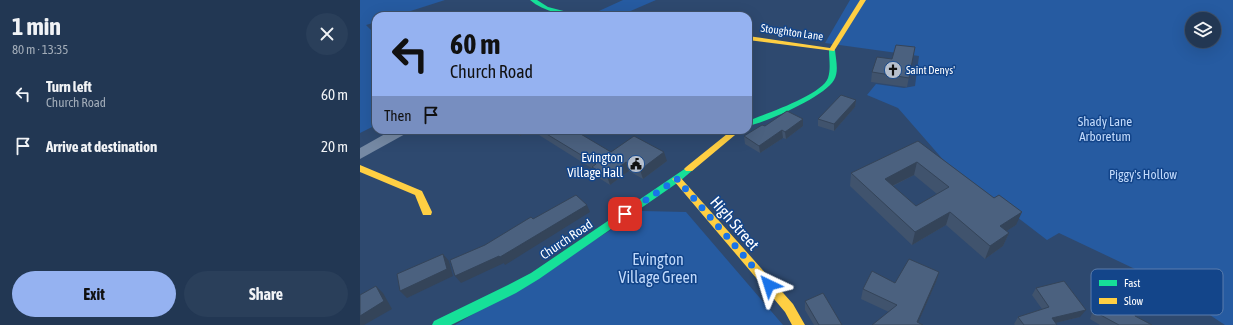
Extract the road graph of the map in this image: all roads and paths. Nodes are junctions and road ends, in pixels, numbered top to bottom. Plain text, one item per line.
1 (533, 0) edge
2 (863, 0) edge
3 (563, 12) edge
4 (752, 39) edge
5 (832, 50) junction
6 (752, 122) edge
7 (395, 134) edge
8 (732, 134) edge
9 (360, 154) edge
10 (360, 168) edge
11 (677, 179) junction
12 (427, 212) dead end
13 (438, 325) edge
14 (799, 325) edge

1 - 3 street
2 - 5 street
4 - 5 street, Stoughton Lane
5 - 6 street
7 - 9 street
8 - 11 street, Church Road
10 - 12 street
11 - 13 street, Church Road
11 - 14 street, High Street

